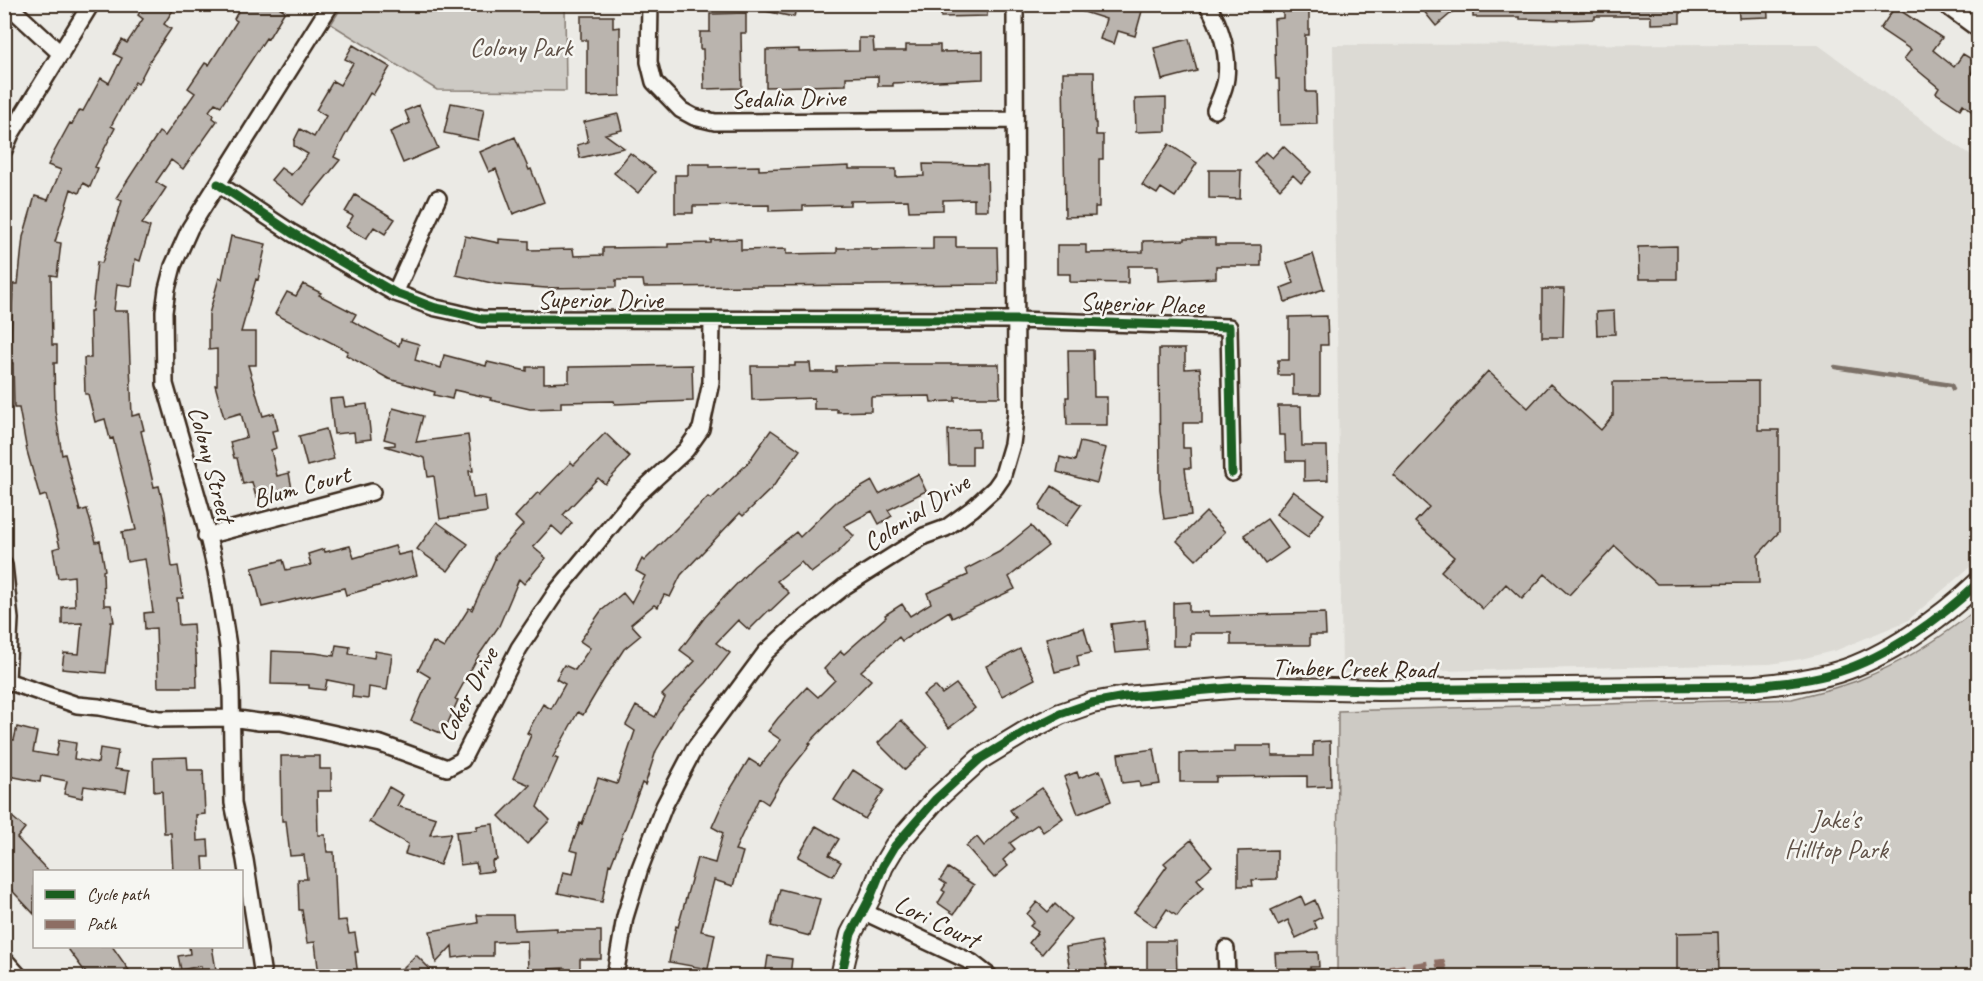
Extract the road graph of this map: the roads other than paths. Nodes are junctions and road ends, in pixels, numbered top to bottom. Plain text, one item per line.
1 (7, 4) edge
2 (91, 4) edge
3 (331, 4) edge
4 (650, 4) edge
5 (1015, 4) edge
6 (1207, 4) edge
7 (1944, 4) edge
8 (1976, 21) edge
9 (61, 54) junction
10 (1215, 110) dead end
11 (1015, 120) junction
12 (4, 150) edge
13 (218, 184) junction
14 (438, 198) dead end
15 (395, 293) junction
16 (1016, 320) junction
17 (712, 321) junction
18 (1232, 473) dead end
19 (372, 492) dead end
20 (206, 536) junction
21 (4, 566) edge
22 (1978, 583) edge
23 (6, 680) edge
24 (231, 718) junction
25 (862, 911) junction
26 (1226, 949) dead end
27 (4, 959) edge
28 (19, 976) edge
29 (263, 976) edge
30 (615, 976) edge
31 (841, 976) edge
32 (989, 976) edge
33 (1227, 976) edge

1 - 9 street
2 - 9 street
3 - 13 street, Colony Street
4 - 11 street, Sedalia Drive
5 - 11 street, Colonial Drive
6 - 10 street
7 - 8 street
9 - 12 street
11 - 16 street, Colonial Drive
13 - 15 street, Superior Drive
13 - 20 street, Colony Street
14 - 15 street
15 - 17 street, Superior Drive
16 - 17 street, Superior Drive
16 - 18 street, Superior Place
16 - 30 street, Colonial Drive
17 - 24 street, Coker Drive
19 - 20 street, Blum Court
20 - 24 street, Colony Street
21 - 23 street
22 - 25 street, Timber Creek Road
23 - 24 street, Coker Drive
24 - 29 street, Colony Street
25 - 31 street, Timber Creek Road
25 - 32 street, Lori Court
26 - 33 street
27 - 28 street

